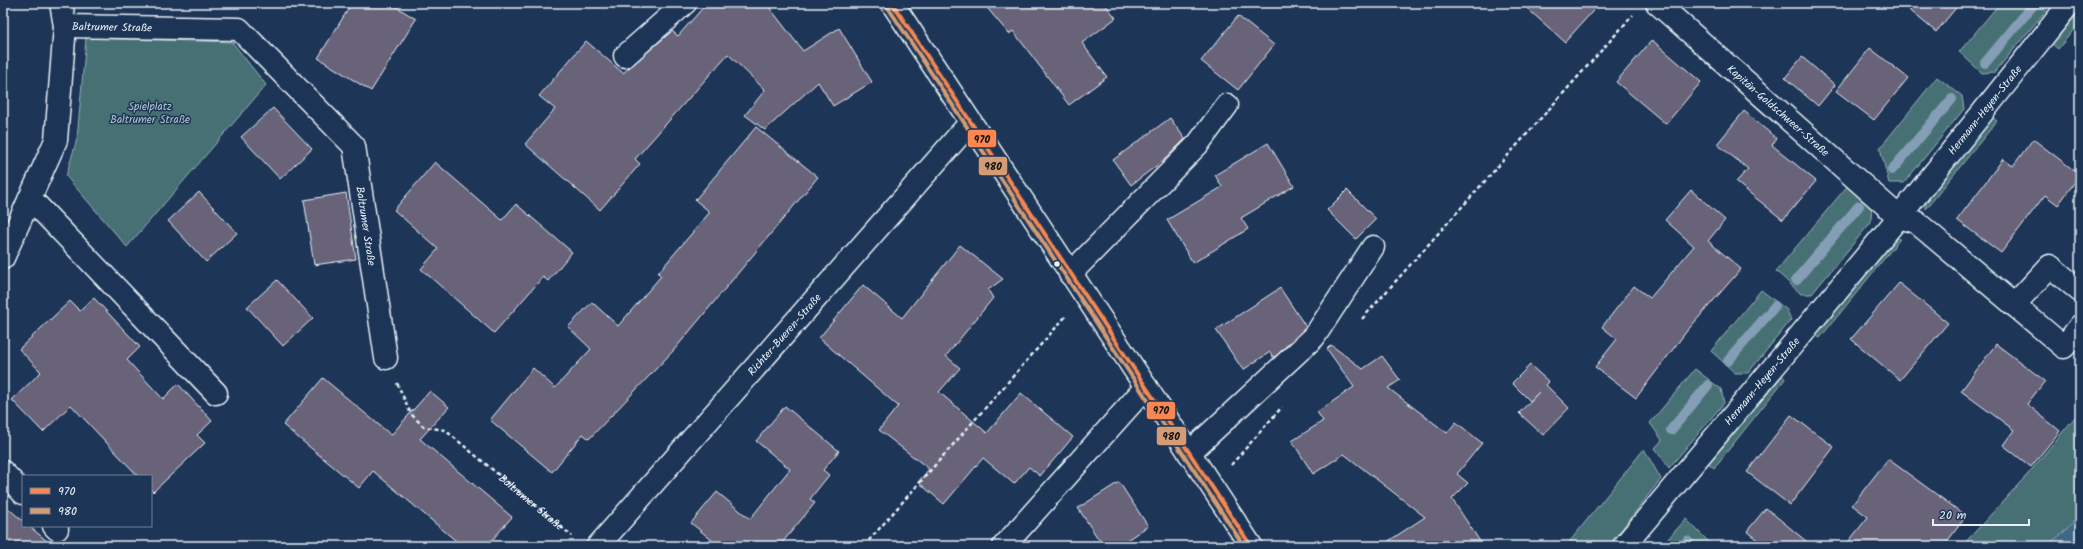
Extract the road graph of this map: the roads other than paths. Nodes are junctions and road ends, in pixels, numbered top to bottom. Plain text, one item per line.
1 (62, 3) edge
2 (685, 3) edge
3 (892, 3) edge
4 (2070, 3) edge
5 (1648, 6) edge
6 (65, 26) junction
7 (625, 56) dead end
8 (1227, 105) dead end
9 (970, 122) junction
10 (30, 198) junction
11 (1899, 217) junction
12 (1373, 246) dead end
13 (3, 258) edge
14 (1070, 274) junction
15 (2080, 291) edge
16 (2014, 304) junction
17 (2080, 326) edge
18 (386, 358) road end
19 (1146, 387) junction
20 (216, 393) dead end
21 (1189, 453) junction
22 (3, 472) edge
23 (22, 492) edge
24 (598, 546) edge
25 (1004, 546) edge
26 (1251, 546) edge
27 (1624, 546) edge

1 - 6 street, Baltrumer Straße
2 - 7 street
3 - 9 street
4 - 11 street, Hermann-Heyen-Straße
5 - 11 street, Kapitän-Goldschweer-Straße
6 - 10 street, Baltrumer Straße
6 - 18 street, Baltrumer Straße
8 - 14 street
9 - 14 street
9 - 24 street, Richter-Bueren-Straße
10 - 13 street, Baltrumer Straße
10 - 20 street
11 - 16 street
11 - 27 street, Hermann-Heyen-Straße
12 - 21 street
14 - 19 street
15 - 16 street
16 - 17 street
19 - 21 street
19 - 25 street
21 - 26 street
22 - 23 street

